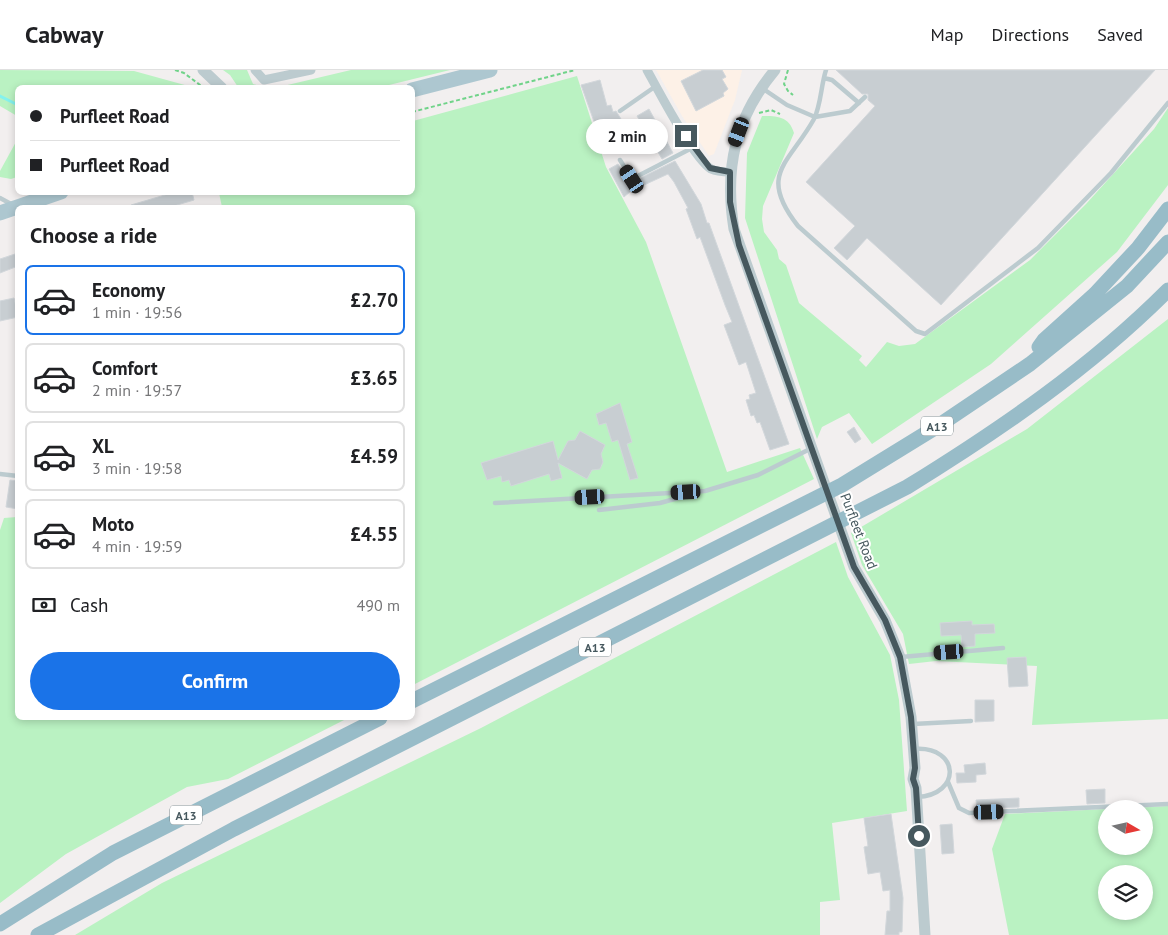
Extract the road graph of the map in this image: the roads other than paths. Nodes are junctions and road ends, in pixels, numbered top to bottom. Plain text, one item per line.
1 (203, 70) edge
2 (256, 70) edge
3 (311, 70) edge
4 (490, 70) edge
5 (648, 70) edge
6 (775, 70) edge
7 (826, 70) edge
8 (824, 78) junction
9 (219, 85) edge
10 (656, 86) junction
11 (760, 87) junction
12 (415, 89) edge
13 (865, 97) dead end
14 (858, 103) junction
15 (1168, 103) edge
16 (620, 111) dead end
17 (815, 117) junction
18 (693, 148) junction
19 (620, 160) dead end
20 (730, 172) junction
21 (52, 195) edge
22 (0, 198) edge
23 (23, 205) edge
24 (15, 206) edge
25 (15, 208) edge
26 (1168, 209) edge
27 (0, 213) edge
28 (1168, 242) edge
29 (1168, 290) edge
30 (1030, 364) junction
31 (812, 448) junction
32 (0, 474) edge
33 (15, 476) edge
34 (705, 491) junction
35 (495, 503) dead end
36 (599, 510) dead end
37 (1003, 648) dead end
38 (900, 657) junction
39 (415, 699) edge
40 (376, 720) edge
41 (971, 721) dead end
42 (912, 724) junction
43 (914, 749) junction
44 (948, 782) junction
45 (917, 797) junction
46 (1168, 804) edge
47 (0, 924) edge
48 (38, 935) edge
49 (925, 935) edge

1 - 9 street
2 - 3 street
4 - 12 main road
5 - 10 street
6 - 11 street, Purfleet Road
7 - 8 lane
8 - 14 lane
8 - 17 lane
10 - 16 lane
10 - 18 street
11 - 17 lane
11 - 20 street, Purfleet Road
13 - 14 lane
14 - 17 lane
15 - 17 lane
18 - 19 lane
18 - 20 street
20 - 31 street, Purfleet Road
21 - 23 main road
22 - 24 lane
25 - 27 main road
26 - 30 highway
28 - 30 highway, A13
29 - 48 highway, A13
30 - 39 highway, A13
31 - 34 lane
31 - 38 street, Purfleet Road
32 - 33 lane
34 - 35 lane
34 - 36 lane
37 - 38 lane
38 - 42 street, Purfleet Road
40 - 47 highway, A13
41 - 42 lane
42 - 43 street, Purfleet Road
43 - 44 lane
43 - 45 street, Purfleet Road
44 - 45 lane
44 - 46 lane
45 - 49 street, Purfleet Road

